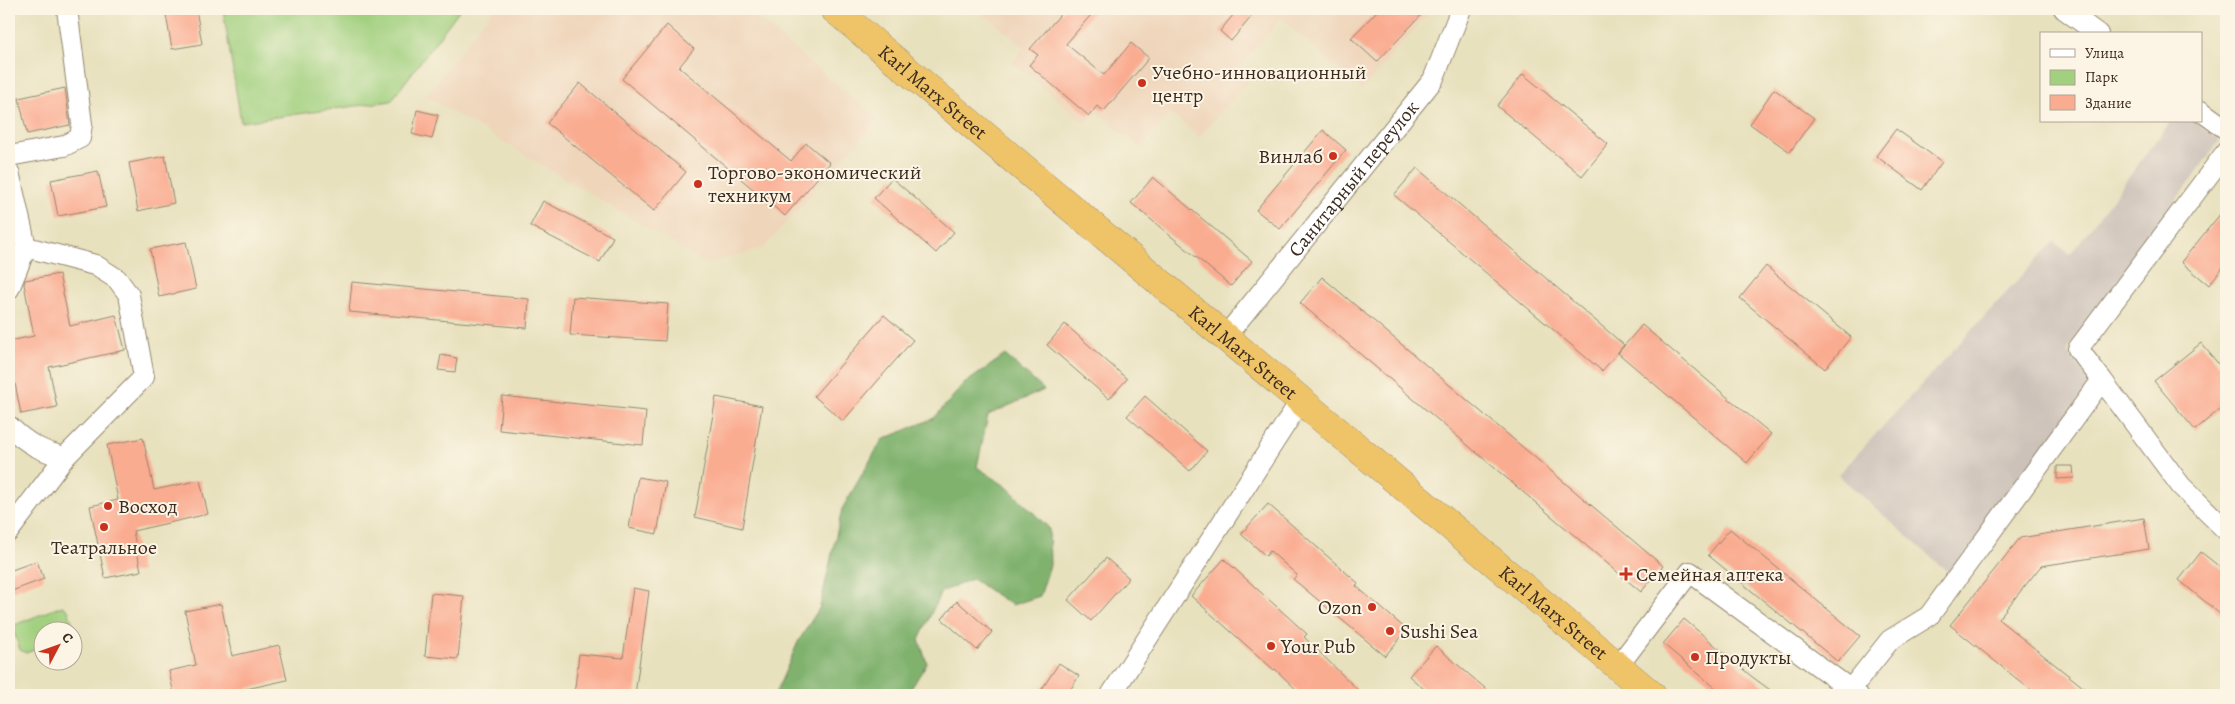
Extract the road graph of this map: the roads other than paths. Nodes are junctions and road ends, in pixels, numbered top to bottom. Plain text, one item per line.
1 (67, 9) edge
2 (834, 9) edge
3 (1461, 9) edge
4 (2064, 9) edge
5 (2095, 32) edge
6 (2202, 112) edge
7 (2226, 129) edge
8 (2226, 152) edge
9 (9, 156) edge
10 (9, 172) edge
11 (26, 247) junction
12 (9, 289) edge
13 (1225, 336) junction
14 (2102, 380) junction
15 (1301, 400) junction
16 (9, 426) edge
17 (65, 457) junction
18 (2226, 530) edge
19 (9, 531) edge
20 (1618, 666) junction
21 (1855, 692) edge
22 (1111, 695) edge
23 (1652, 695) edge

1 - 9 street
2 - 13 highway, Karl Marx Street
3 - 13 street, Санитарный переулок
4 - 5 street
6 - 7 street
8 - 14 street
10 - 11 street
11 - 12 street
11 - 17 street
13 - 15 highway, Karl Marx Street
14 - 18 street
14 - 21 street
15 - 20 highway, Karl Marx Street
15 - 22 street
16 - 17 street
17 - 19 street
20 - 21 street
20 - 23 highway, Karl Marx Street

